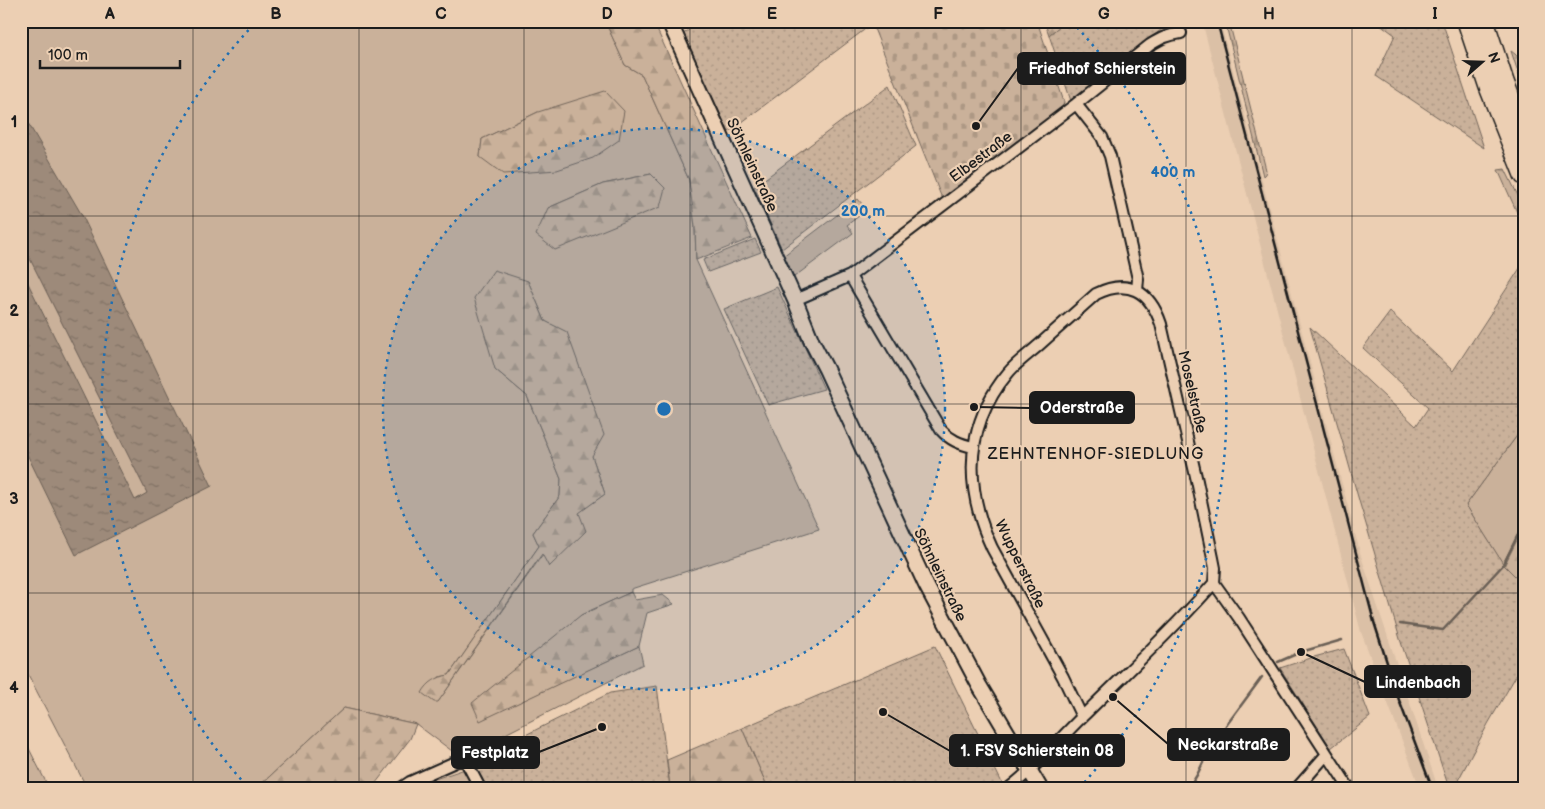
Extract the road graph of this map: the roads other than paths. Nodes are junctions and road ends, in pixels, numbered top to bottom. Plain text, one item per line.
1 (669, 21) edge
2 (1467, 21) edge
3 (1484, 21) edge
4 (1181, 33) dead end
5 (1076, 104) junction
6 (1524, 134) edge
7 (1524, 175) edge
8 (850, 276) junction
9 (1137, 291) junction
10 (795, 300) junction
11 (973, 447) junction
12 (1214, 583) junction
13 (1082, 717) junction
14 (1327, 754) junction
15 (1030, 771) junction
16 (401, 788) edge
17 (480, 788) edge
18 (1009, 788) edge
19 (1040, 788) edge
20 (1297, 788) edge
21 (1349, 788) edge

1 - 10 street, Söhnleinstraße
2 - 7 highway
3 - 6 highway
4 - 5 street, Elbestraße
5 - 8 street, Elbestraße
5 - 9 street
8 - 10 street, Elbestraße
8 - 11 street
9 - 11 street, Wupperstraße
9 - 12 street, Moselstraße
10 - 15 street, Söhnleinstraße
11 - 13 street, Wupperstraße
12 - 13 street
12 - 14 street
13 - 15 street
14 - 20 street
14 - 21 street
15 - 18 street
15 - 19 street, Söhnleinstraße
16 - 17 street

